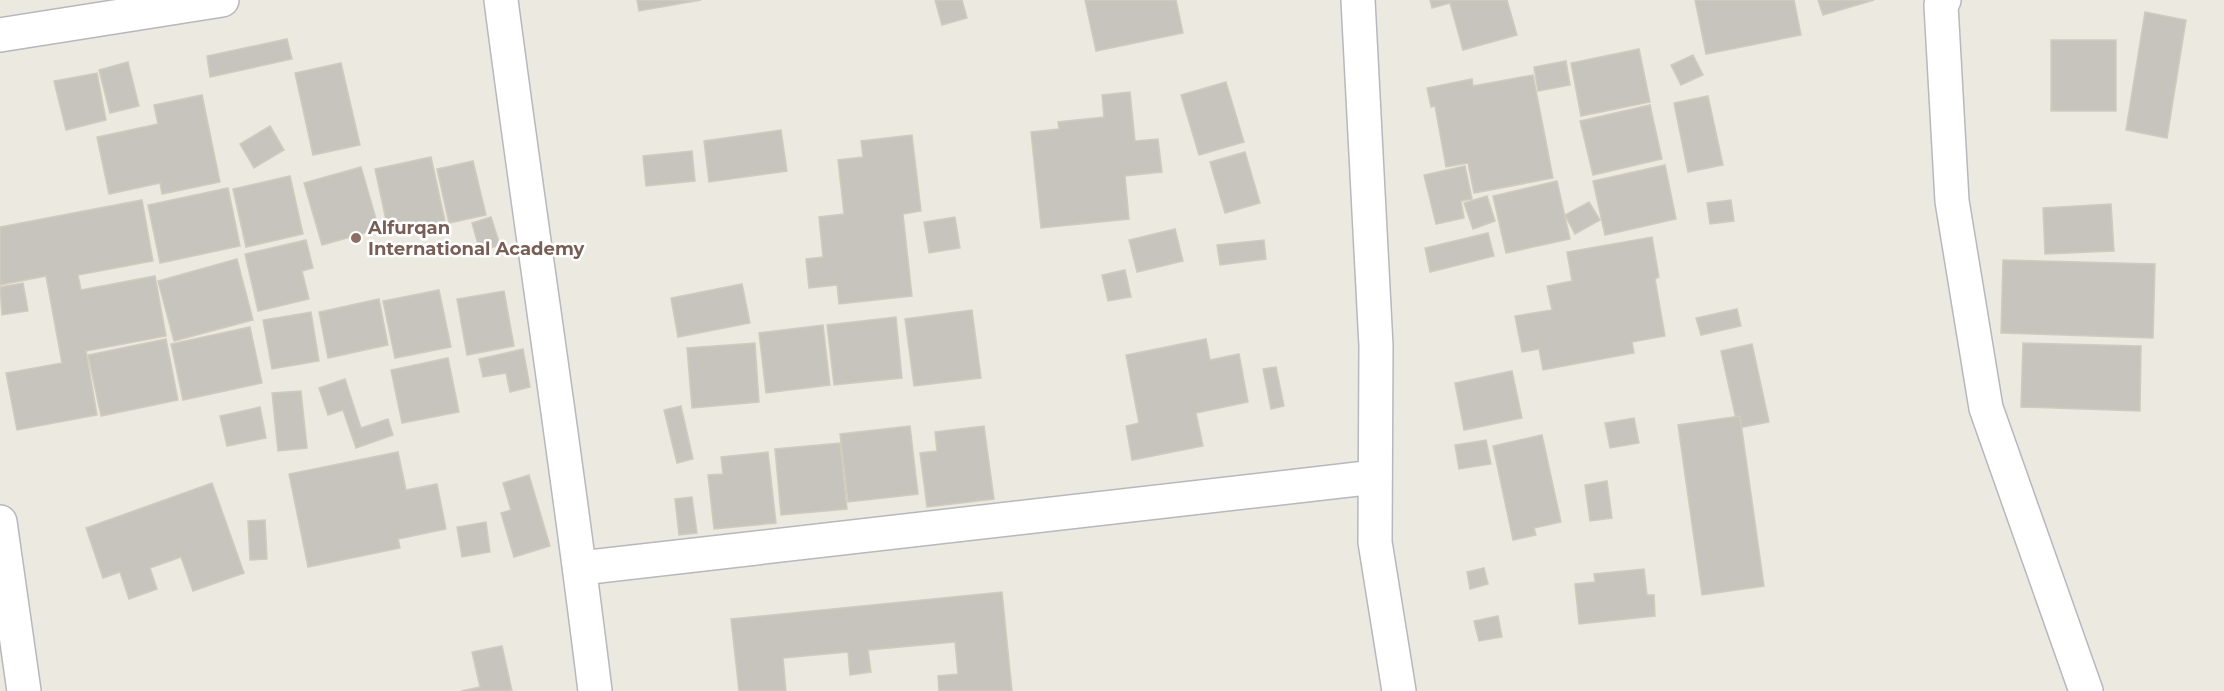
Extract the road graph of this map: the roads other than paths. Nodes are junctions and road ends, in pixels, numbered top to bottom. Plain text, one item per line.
1 (222, 0) edge
2 (501, 0) edge
3 (1358, 0) edge
4 (1944, 0) edge
5 (0, 35) edge
6 (1375, 477) junction
7 (0, 522) edge
8 (581, 568) junction
9 (24, 691) edge
10 (596, 691) edge
11 (1399, 691) edge
12 (2086, 691) edge

1 - 5 street
2 - 8 street
3 - 6 street
4 - 12 street
6 - 8 street
6 - 11 street
7 - 9 street
8 - 10 street

